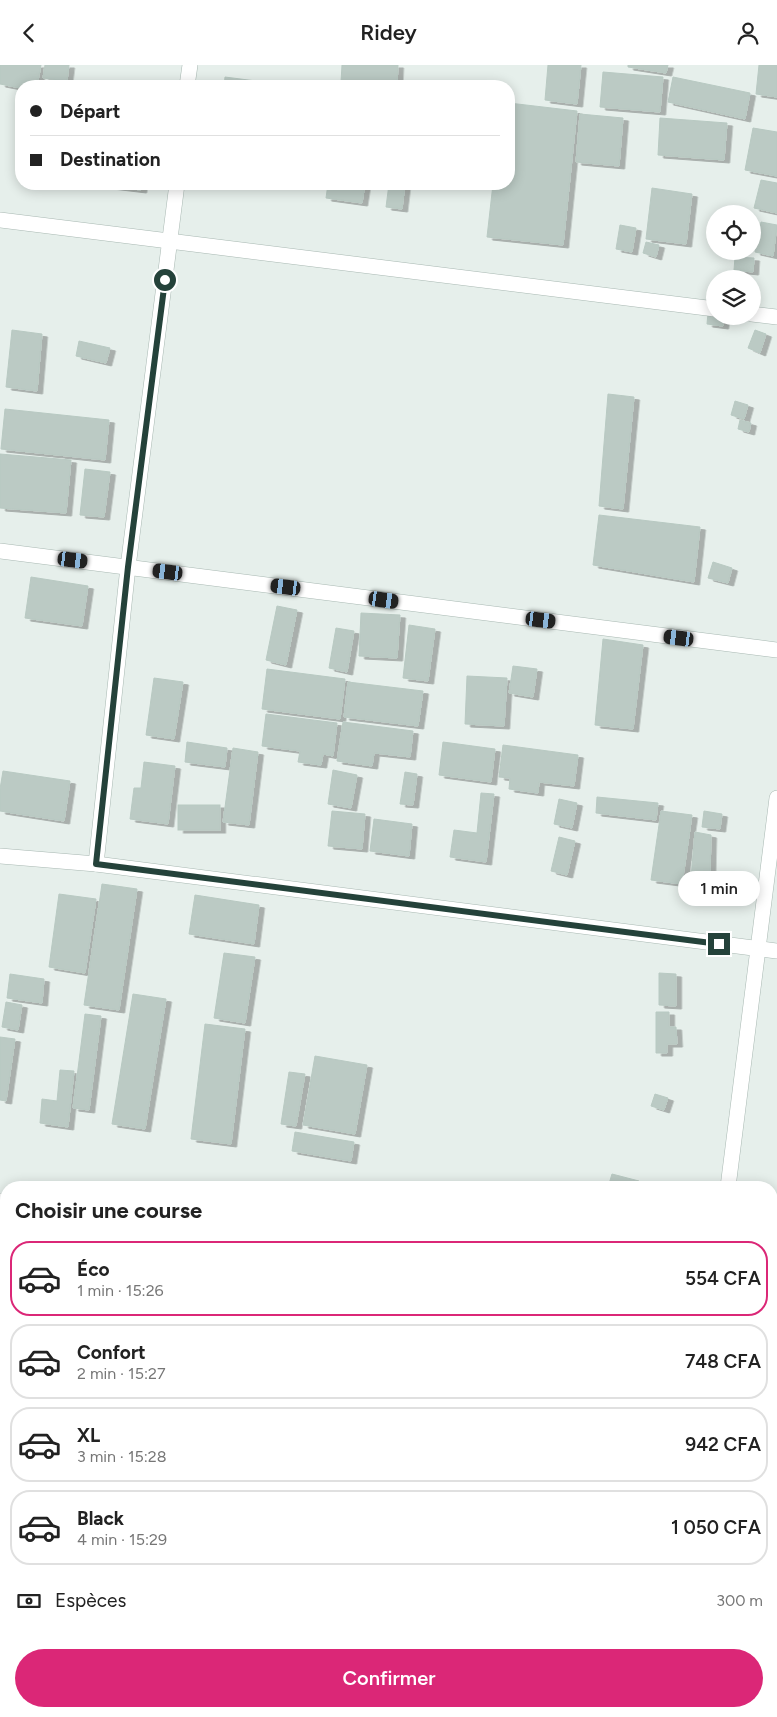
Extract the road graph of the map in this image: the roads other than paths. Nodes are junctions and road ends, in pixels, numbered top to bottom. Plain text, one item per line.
1 (190, 65) edge
2 (188, 80) edge
3 (176, 190) edge
4 (0, 221) edge
5 (170, 241) junction
6 (706, 308) edge
7 (761, 315) edge
8 (777, 317) edge
9 (0, 551) edge
10 (128, 567) junction
11 (777, 651) edge
12 (777, 798) edge
13 (0, 856) edge
14 (96, 864) junction
15 (758, 949) junction
16 (777, 951) edge
17 (729, 1181) edge

1 - 2 street
3 - 5 street
4 - 5 street
5 - 6 street
5 - 10 street
7 - 8 street
9 - 10 street
10 - 11 street
10 - 14 street
12 - 15 street
13 - 14 street
14 - 15 street
15 - 16 street
15 - 17 street

